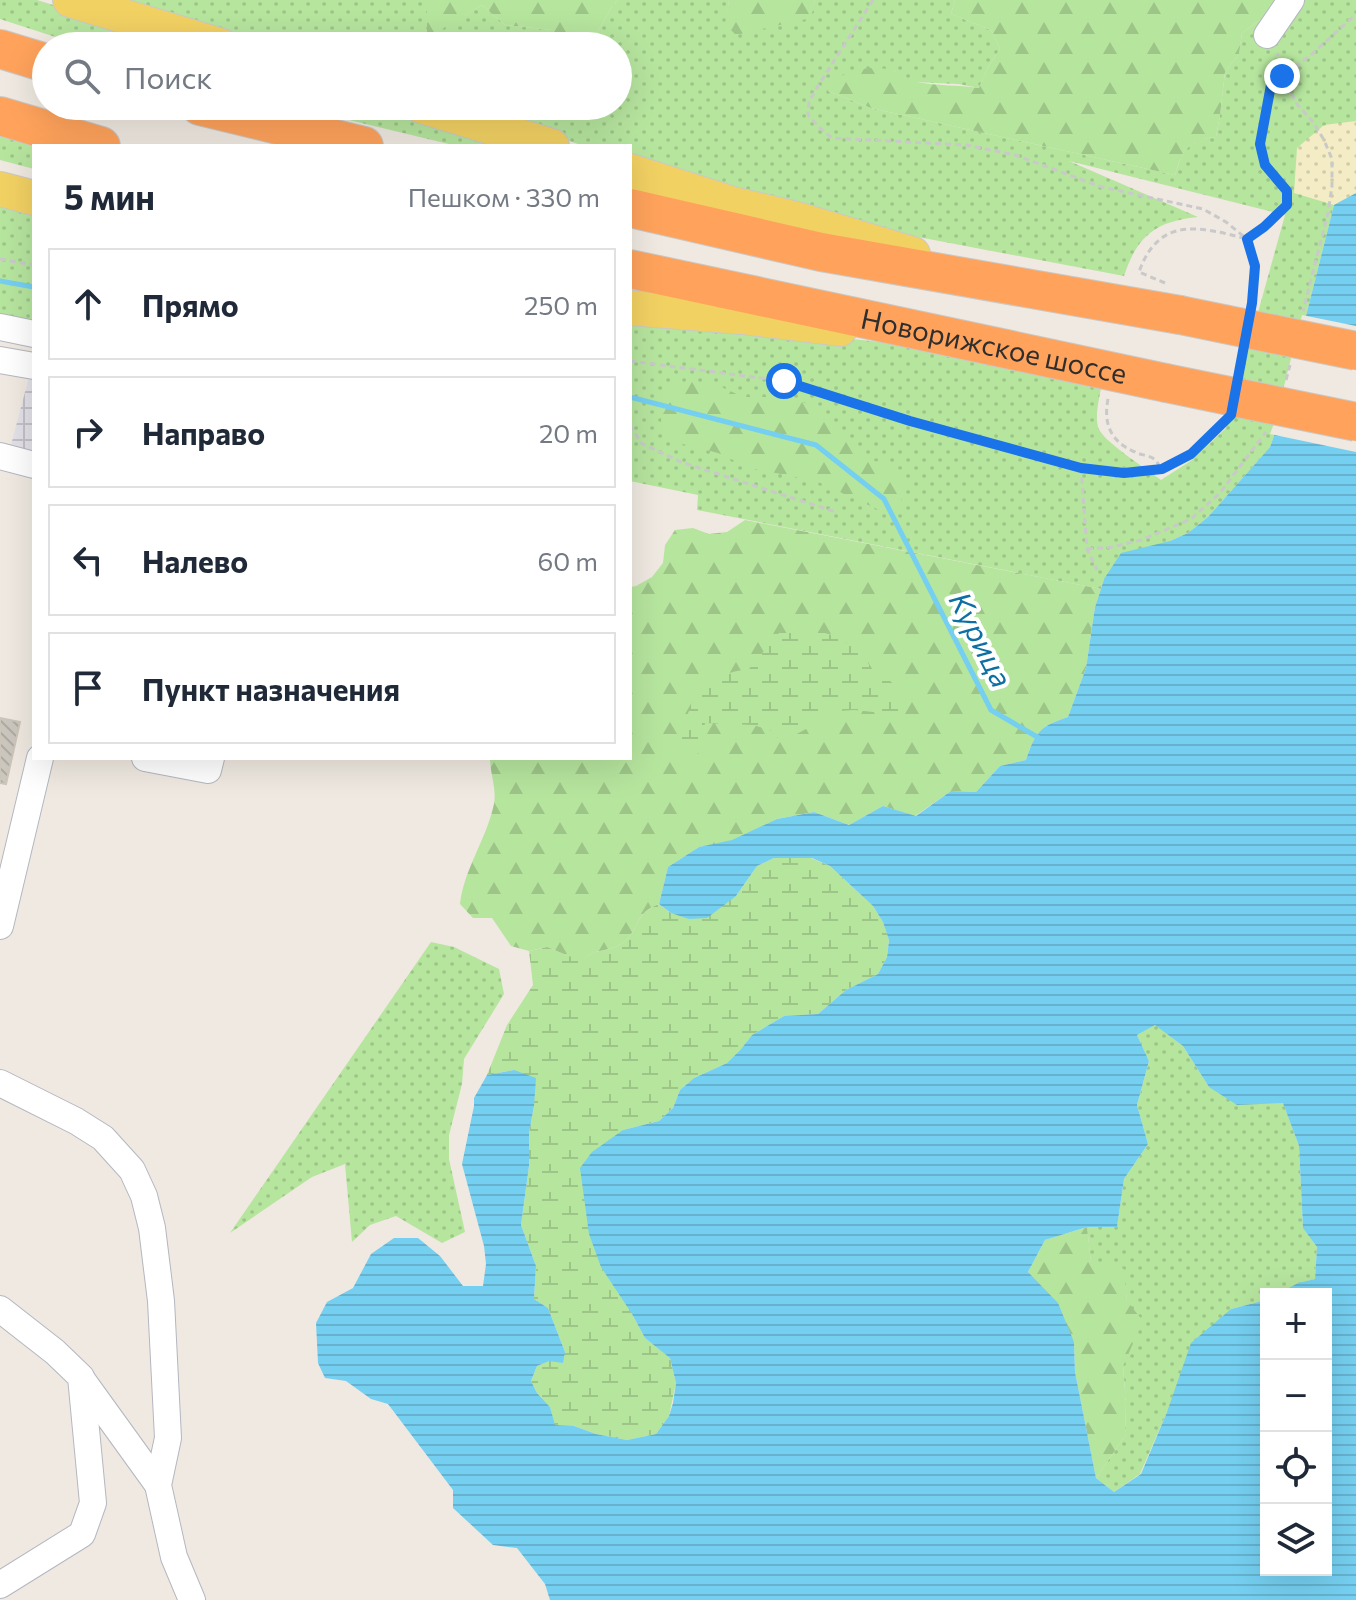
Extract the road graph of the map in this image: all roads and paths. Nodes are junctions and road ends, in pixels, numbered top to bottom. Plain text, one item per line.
1 (70, 0) edge
2 (873, 0) edge
3 (1291, 0) edge
4 (1356, 14) edge
5 (176, 32) edge
6 (1274, 38) joint
7 (0, 49) edge
8 (32, 59) edge
9 (1282, 76) junction
10 (1271, 85) junction
11 (0, 116) edge
12 (257, 120) edge
13 (467, 120) edge
14 (94, 144) edge
15 (356, 144) edge
16 (545, 144) edge
17 (632, 172) edge
18 (0, 189) edge
19 (32, 197) edge
20 (632, 208) edge
21 (1247, 239) junction
22 (0, 259) edge
23 (32, 265) edge
24 (632, 269) edge
25 (1139, 272) dead end
26 (1026, 288) junction
27 (1252, 303) dead end
28 (632, 308) edge
29 (1302, 315) dead end
30 (0, 327) edge
31 (32, 334) edge
32 (1244, 345) dead end
33 (1356, 351) edge
34 (1017, 352) junction
35 (1291, 358) dead end
36 (0, 360) edge
37 (632, 361) edge
38 (32, 366) edge
39 (1239, 373) dead end
40 (1284, 387) dead end
41 (1108, 397) dead end
42 (1231, 415) dead end
43 (1356, 422) edge
44 (632, 428) edge
45 (1269, 428) dead end
46 (0, 456) edge
47 (32, 464) edge
48 (1081, 468) junction
49 (1162, 469) junction
50 (836, 512) dead end
51 (1087, 549) junction
52 (1097, 570) dead end
53 (40, 760) edge
54 (156, 760) edge
55 (210, 760) edge
56 (0, 926) edge
57 (0, 1083) edge
58 (0, 1309) edge
59 (81, 1377) junction
60 (158, 1485) junction
61 (0, 1585) edge
62 (192, 1600) edge

1 - 5 main road
2 - 21 path
3 - 6 street
4 - 9 path
6 - 10 path
7 - 8 highway
9 - 10 path
9 - 29 path
10 - 21 path
11 - 14 highway
12 - 15 highway
13 - 16 main road
17 - 26 main road
18 - 19 main road
20 - 26 highway
21 - 25 path
21 - 27 path
22 - 23 path
24 - 34 highway, Новорижское шоссе
26 - 33 highway, bridge
28 - 34 main road
30 - 31 street
32 - 39 path
34 - 43 highway, Новорижское шоссе, bridge
35 - 40 path
36 - 38 street
37 - 48 path
41 - 49 path
42 - 49 path
44 - 50 path
45 - 51 path
46 - 47 street
48 - 49 path
48 - 51 path
51 - 52 path
53 - 56 street
54 - 55 street
57 - 60 street
58 - 59 street
59 - 60 street
59 - 61 street
60 - 62 street

